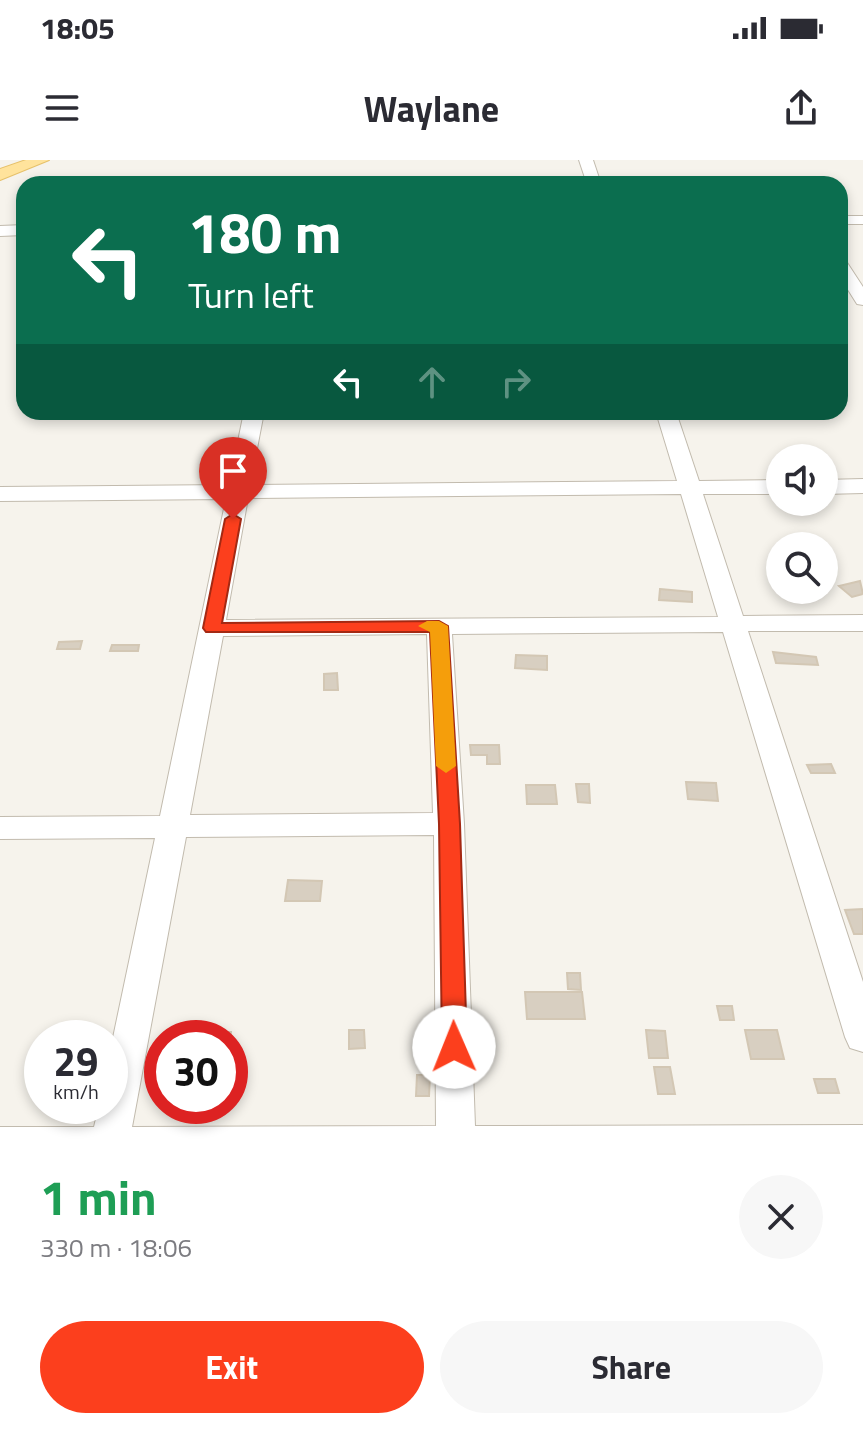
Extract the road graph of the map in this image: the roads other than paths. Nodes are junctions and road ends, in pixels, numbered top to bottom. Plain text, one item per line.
1 (41, 160) edge
2 (0, 175) edge
3 (848, 277) edge
4 (863, 300) edge
5 (252, 420) edge
6 (669, 420) edge
7 (863, 486) edge
8 (766, 487) edge
9 (838, 487) edge
10 (690, 488) junction
11 (239, 492) junction
12 (0, 494) edge
13 (863, 623) edge
14 (733, 624) junction
15 (439, 626) junction
16 (212, 628) junction
17 (449, 824) junction
18 (173, 826) junction
19 (0, 828) edge
20 (863, 1037) edge
21 (863, 1142) edge
22 (0, 1145) edge
23 (456, 1146) edge
24 (110, 1147) edge

1 - 2 main road
3 - 4 street
5 - 11 street
6 - 10 street
7 - 9 street
8 - 10 street
10 - 11 street
10 - 14 street
11 - 12 street
11 - 16 street
13 - 14 street
14 - 15 street
14 - 20 street
15 - 16 street
15 - 17 street
16 - 18 street
17 - 18 street
17 - 23 street
18 - 19 street
18 - 24 street
21 - 23 street
22 - 24 street
23 - 24 street

